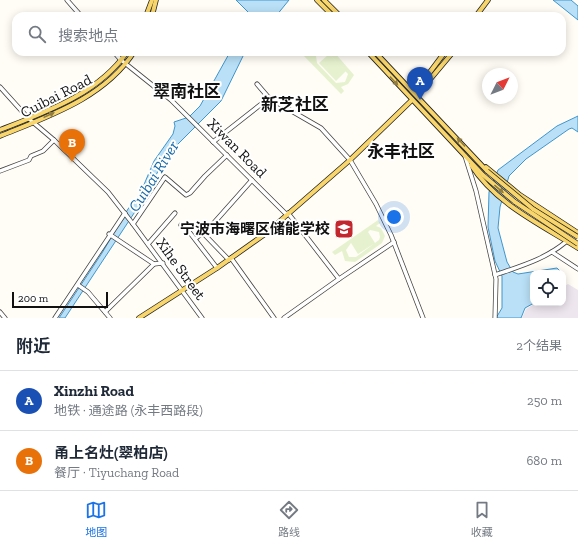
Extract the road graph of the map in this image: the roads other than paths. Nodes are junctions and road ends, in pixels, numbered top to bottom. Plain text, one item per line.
1 (67, 0) edge
2 (152, 0) edge
3 (156, 0) edge
4 (317, 0) edge
5 (324, 0) edge
6 (488, 0) edge
7 (78, 12) edge
8 (148, 12) edge
9 (153, 12) edge
10 (329, 12) edge
11 (336, 12) edge
12 (479, 12) edge
13 (118, 56) edge
14 (124, 56) edge
15 (131, 56) edge
16 (372, 56) edge
17 (379, 56) edge
18 (443, 56) edge
19 (450, 56) edge
20 (121, 60) junction
21 (126, 64) junction
22 (257, 84) dead end
23 (0, 87) edge
24 (416, 95) junction
25 (269, 98) junction
26 (412, 100) junction
27 (28, 118) junction
28 (33, 123) junction
29 (0, 130) edge
30 (0, 136) edge
31 (54, 140) junction
32 (213, 142) junction
33 (226, 155) junction
34 (465, 156) junction
35 (350, 160) junction
36 (480, 162) junction
37 (0, 171) edge
38 (252, 180) junction
39 (125, 213) junction
40 (175, 213) dead end
41 (288, 214) junction
42 (134, 224) junction
43 (181, 225) dead end
44 (202, 232) junction
45 (578, 233) edge
46 (111, 235) junction
47 (578, 237) edge
48 (195, 239) junction
49 (567, 241) junction
50 (394, 242) junction
51 (148, 244) junction
52 (578, 244) edge
53 (578, 248) edge
54 (552, 252) junction
55 (230, 259) junction
56 (163, 263) junction
57 (154, 264) junction
58 (217, 268) junction
59 (578, 269) edge
60 (495, 275) junction
61 (339, 279) junction
62 (78, 285) junction
63 (182, 292) junction
64 (0, 312) edge
65 (105, 312) junction
66 (272, 317) edge
67 (4, 318) edge
68 (55, 318) edge
69 (110, 318) edge
70 (139, 318) edge
71 (202, 318) edge
72 (284, 318) edge
73 (423, 318) edge
74 (495, 318) edge

1 - 7 street
2 - 8 main road
3 - 9 main road
4 - 10 main road
5 - 11 main road
6 - 12 main road
13 - 20 street, Xiwan Road
14 - 20 main road, Cuibai Road
15 - 21 main road, Cuibai Road
16 -> 26 main road
17 - 24 main road
18 - 24 main road
19 - 24 main road
20 - 21 street, Xiwan Road
20 - 27 main road, Cuibai Road
28 -> 21 main road, Cuibai Road
21 - 32 street, Xiwan Road
22 - 25 street
23 - 27 street, Xihe Street
36 -> 24 main road
25 - 32 street
25 - 35 street
26 - 34 main road
26 - 35 main road
27 - 28 street, Xihe Street
27 - 29 main road, Cuibai Road
28 - 30 main road, Cuibai Road
28 - 31 street, Xihe Street
31 - 37 street
31 - 39 street, Xihe Street
32 - 33 street, Xiwan Road
33 - 38 street, Xiwan Road
33 - 42 street
34 - 49 main road
34 -> 52 main road, bridge
34 - 60 street
35 - 41 main road
35 - 50 street
36 - 45 main road, bridge
36 - 47 main road, bridge
38 - 41 street, Xiwan Road
38 - 44 street
39 - 42 street, Xihe Street
39 - 46 street
40 - 51 street
41 - 55 main road
41 - 61 street, Xiwan Road
42 - 51 street, Xihe Street
43 - 48 street
44 - 48 street
44 - 55 street
46 - 57 street
46 - 62 street
48 - 58 street
49 - 53 main road
49 - 54 street
50 - 61 street
50 - 73 street
51 - 56 street, Xihe Street
54 - 59 street
54 - 60 street
55 - 58 main road
55 - 66 street
56 - 57 street
56 - 63 street, Xihe Street
57 - 65 street
58 - 63 main road
60 - 74 street
61 - 72 street
62 - 65 street
62 - 68 street
63 - 70 main road
63 - 71 street, Xihe Street
64 - 67 street
65 - 69 street

